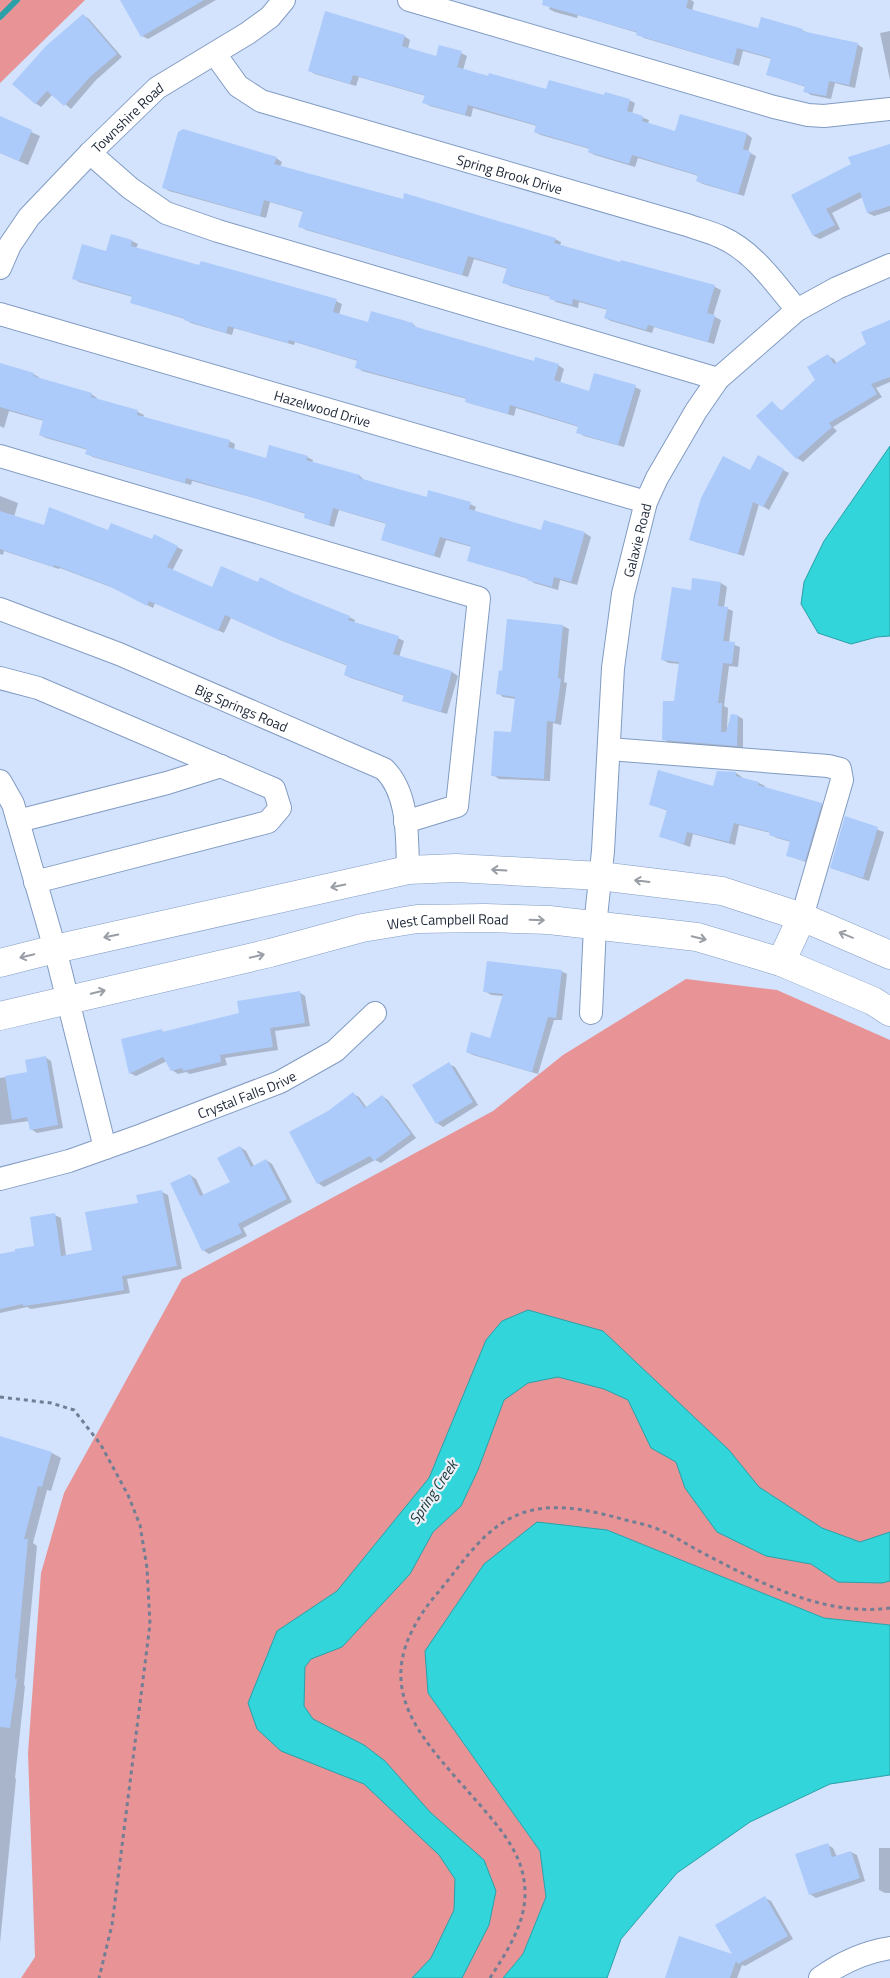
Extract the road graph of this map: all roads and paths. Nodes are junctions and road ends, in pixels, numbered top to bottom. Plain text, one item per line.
1 (284, 0) edge
2 (408, 0) edge
3 (215, 54) junction
4 (890, 109) edge
5 (90, 153) junction
6 (890, 265) edge
7 (0, 268) edge
8 (797, 310) junction
9 (0, 314) edge
10 (718, 379) junction
11 (0, 456) edge
12 (646, 502) junction
13 (0, 609) edge
14 (0, 678) edge
15 (609, 749) junction
16 (221, 766) junction
17 (0, 781) edge
18 (18, 821) junction
19 (405, 822) junction
20 (408, 870) junction
21 (600, 876) junction
22 (36, 882) junction
23 (802, 917) junction
24 (595, 926) junction
25 (55, 949) junction
26 (890, 955) edge
27 (782, 962) junction
28 (0, 963) edge
29 (66, 1000) junction
30 (591, 1012) dead end
31 (890, 1012) edge
32 (375, 1013) dead end
33 (0, 1016) edge
34 (104, 1148) junction
35 (0, 1179) edge
36 (0, 1398) edge
37 (890, 1608) edge
38 (890, 1948) edge
39 (99, 1978) edge
40 (490, 1978) edge
41 (820, 1978) edge

1 - 3 street, Townshire Road
2 - 4 street
3 - 5 street, Townshire Road
3 - 8 street, Spring Brook Drive
5 - 7 street, Townshire Road
5 - 10 street
6 - 8 street, Galaxie Road
8 - 10 street, Galaxie Road
9 - 12 street, Hazelwood Drive
10 - 12 street, Galaxie Road
11 - 19 street
12 - 15 street, Galaxie Road
13 - 19 street, Big Springs Road
14 - 16 street
15 - 21 street, Galaxie Road
15 - 23 street
16 - 18 street
16 - 22 street
17 - 18 street
18 - 22 street
19 - 20 street, Big Springs Road
21 -> 20 main road
20 -> 25 main road
23 -> 21 main road
21 - 24 street, Galaxie Road
22 - 25 street
26 -> 23 main road
23 - 27 main road
24 -> 27 main road, West Campbell Road
29 -> 24 main road, West Campbell Road
24 - 30 street, Galaxie Road
25 -> 28 main road
25 - 29 street
27 - 31 main road, West Campbell Road
29 - 33 main road, West Campbell Road
29 - 34 street
32 - 34 street, Crystal Falls Drive
34 - 35 street, Crystal Falls Drive
36 - 39 path
37 - 40 path
38 - 41 street

